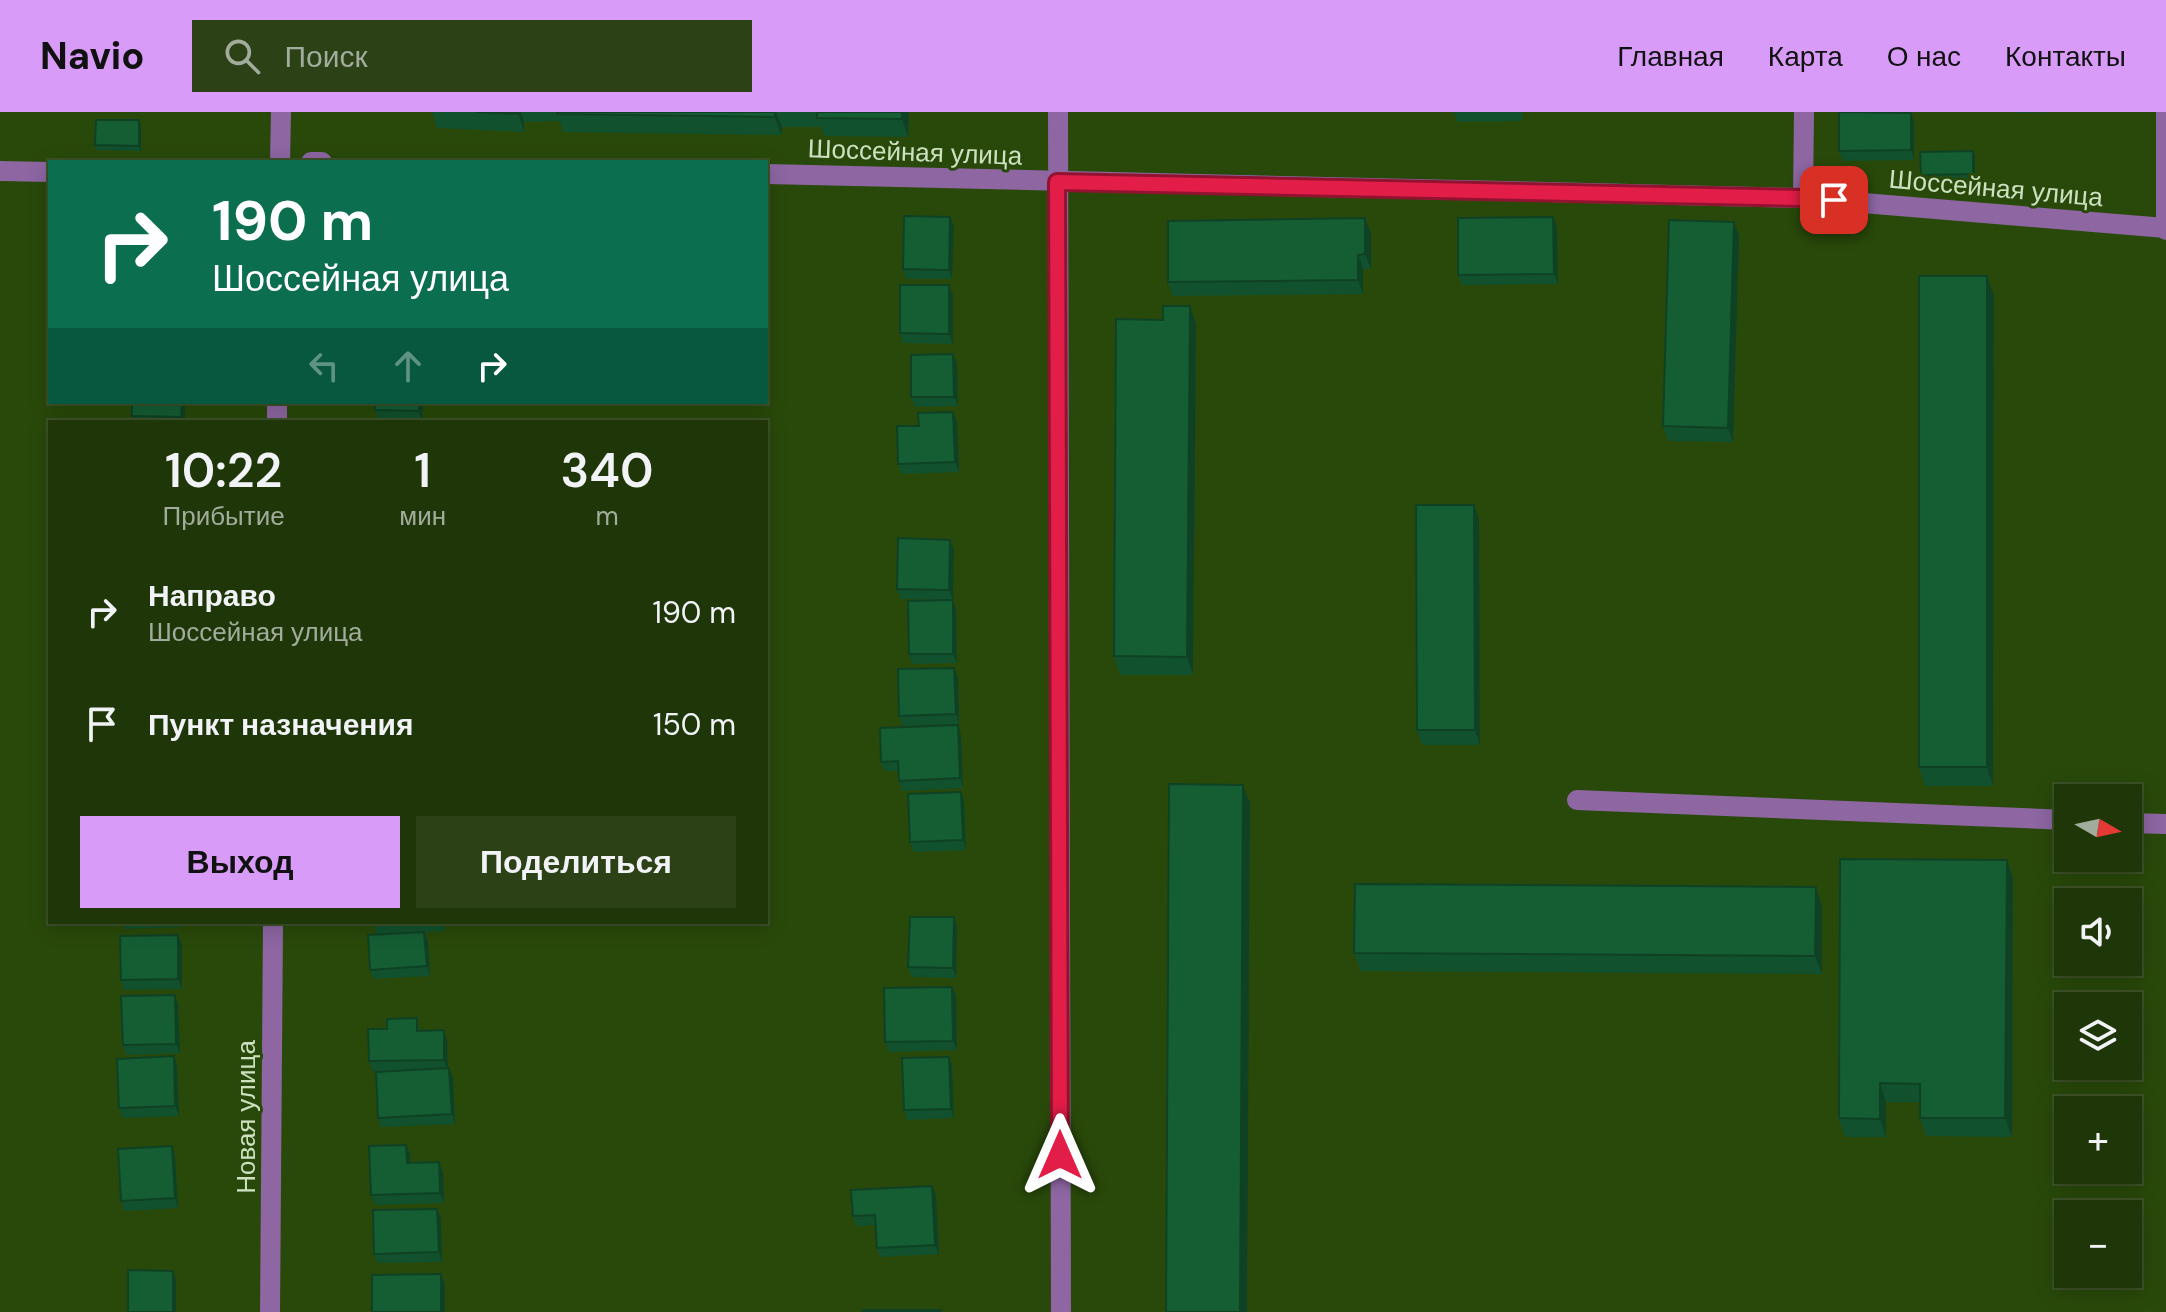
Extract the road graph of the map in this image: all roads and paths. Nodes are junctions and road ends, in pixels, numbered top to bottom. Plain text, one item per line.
1 (281, 112) edge
2 (1058, 112) edge
3 (1804, 112) edge
4 (2166, 112) edge
5 (280, 160) edge
6 (0, 171) edge
7 (48, 172) edge
8 (768, 174) edge
9 (1057, 182) junction
10 (1803, 198) junction
11 (2166, 229) edge
12 (1577, 800) dead end
13 (2054, 819) edge
14 (2142, 823) edge
15 (2166, 824) edge
16 (273, 924) edge
17 (270, 1312) edge
18 (1061, 1312) edge

1 - 5 street
2 - 9 street
3 - 10 street
4 - 11 street
6 - 7 street
8 - 9 street, Шоссейная улица
9 - 10 street, Шоссейная улица
9 - 18 street
10 - 11 street, Шоссейная улица
12 - 13 street
14 - 15 street
16 - 17 street, Новая улица

